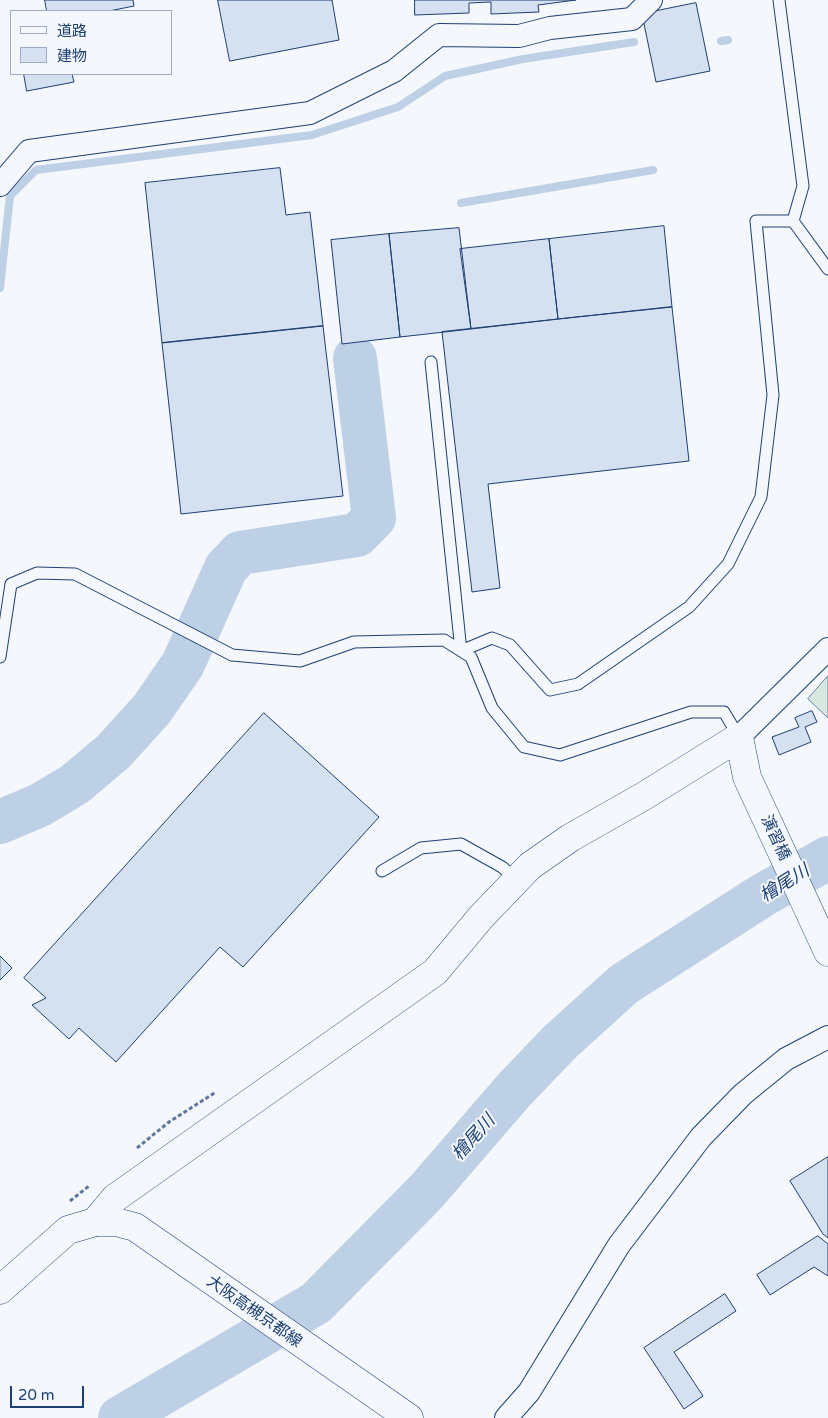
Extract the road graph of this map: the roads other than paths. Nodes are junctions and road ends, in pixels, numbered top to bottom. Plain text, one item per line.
1 (651, 0) edge
2 (779, 0) edge
3 (0, 185) edge
4 (793, 221) junction
5 (828, 269) edge
6 (431, 362) dead end
7 (828, 649) edge
8 (461, 651) junction
9 (0, 657) edge
10 (739, 737) junction
11 (382, 871) dead end
12 (517, 880) junction
13 (828, 952) edge
14 (828, 1037) edge
15 (95, 1222) junction
16 (0, 1290) edge
17 (409, 1418) edge
18 (506, 1418) edge

1 - 3 street
2 - 4 lane
4 - 5 lane
4 - 8 lane
6 - 8 lane
7 - 10 street
8 - 9 lane
8 - 10 lane
10 - 12 street
10 - 13 street, 演習橋
11 - 12 lane
12 - 15 street
14 - 18 street
15 - 16 street
15 - 17 street, 大阪高槻京都線

